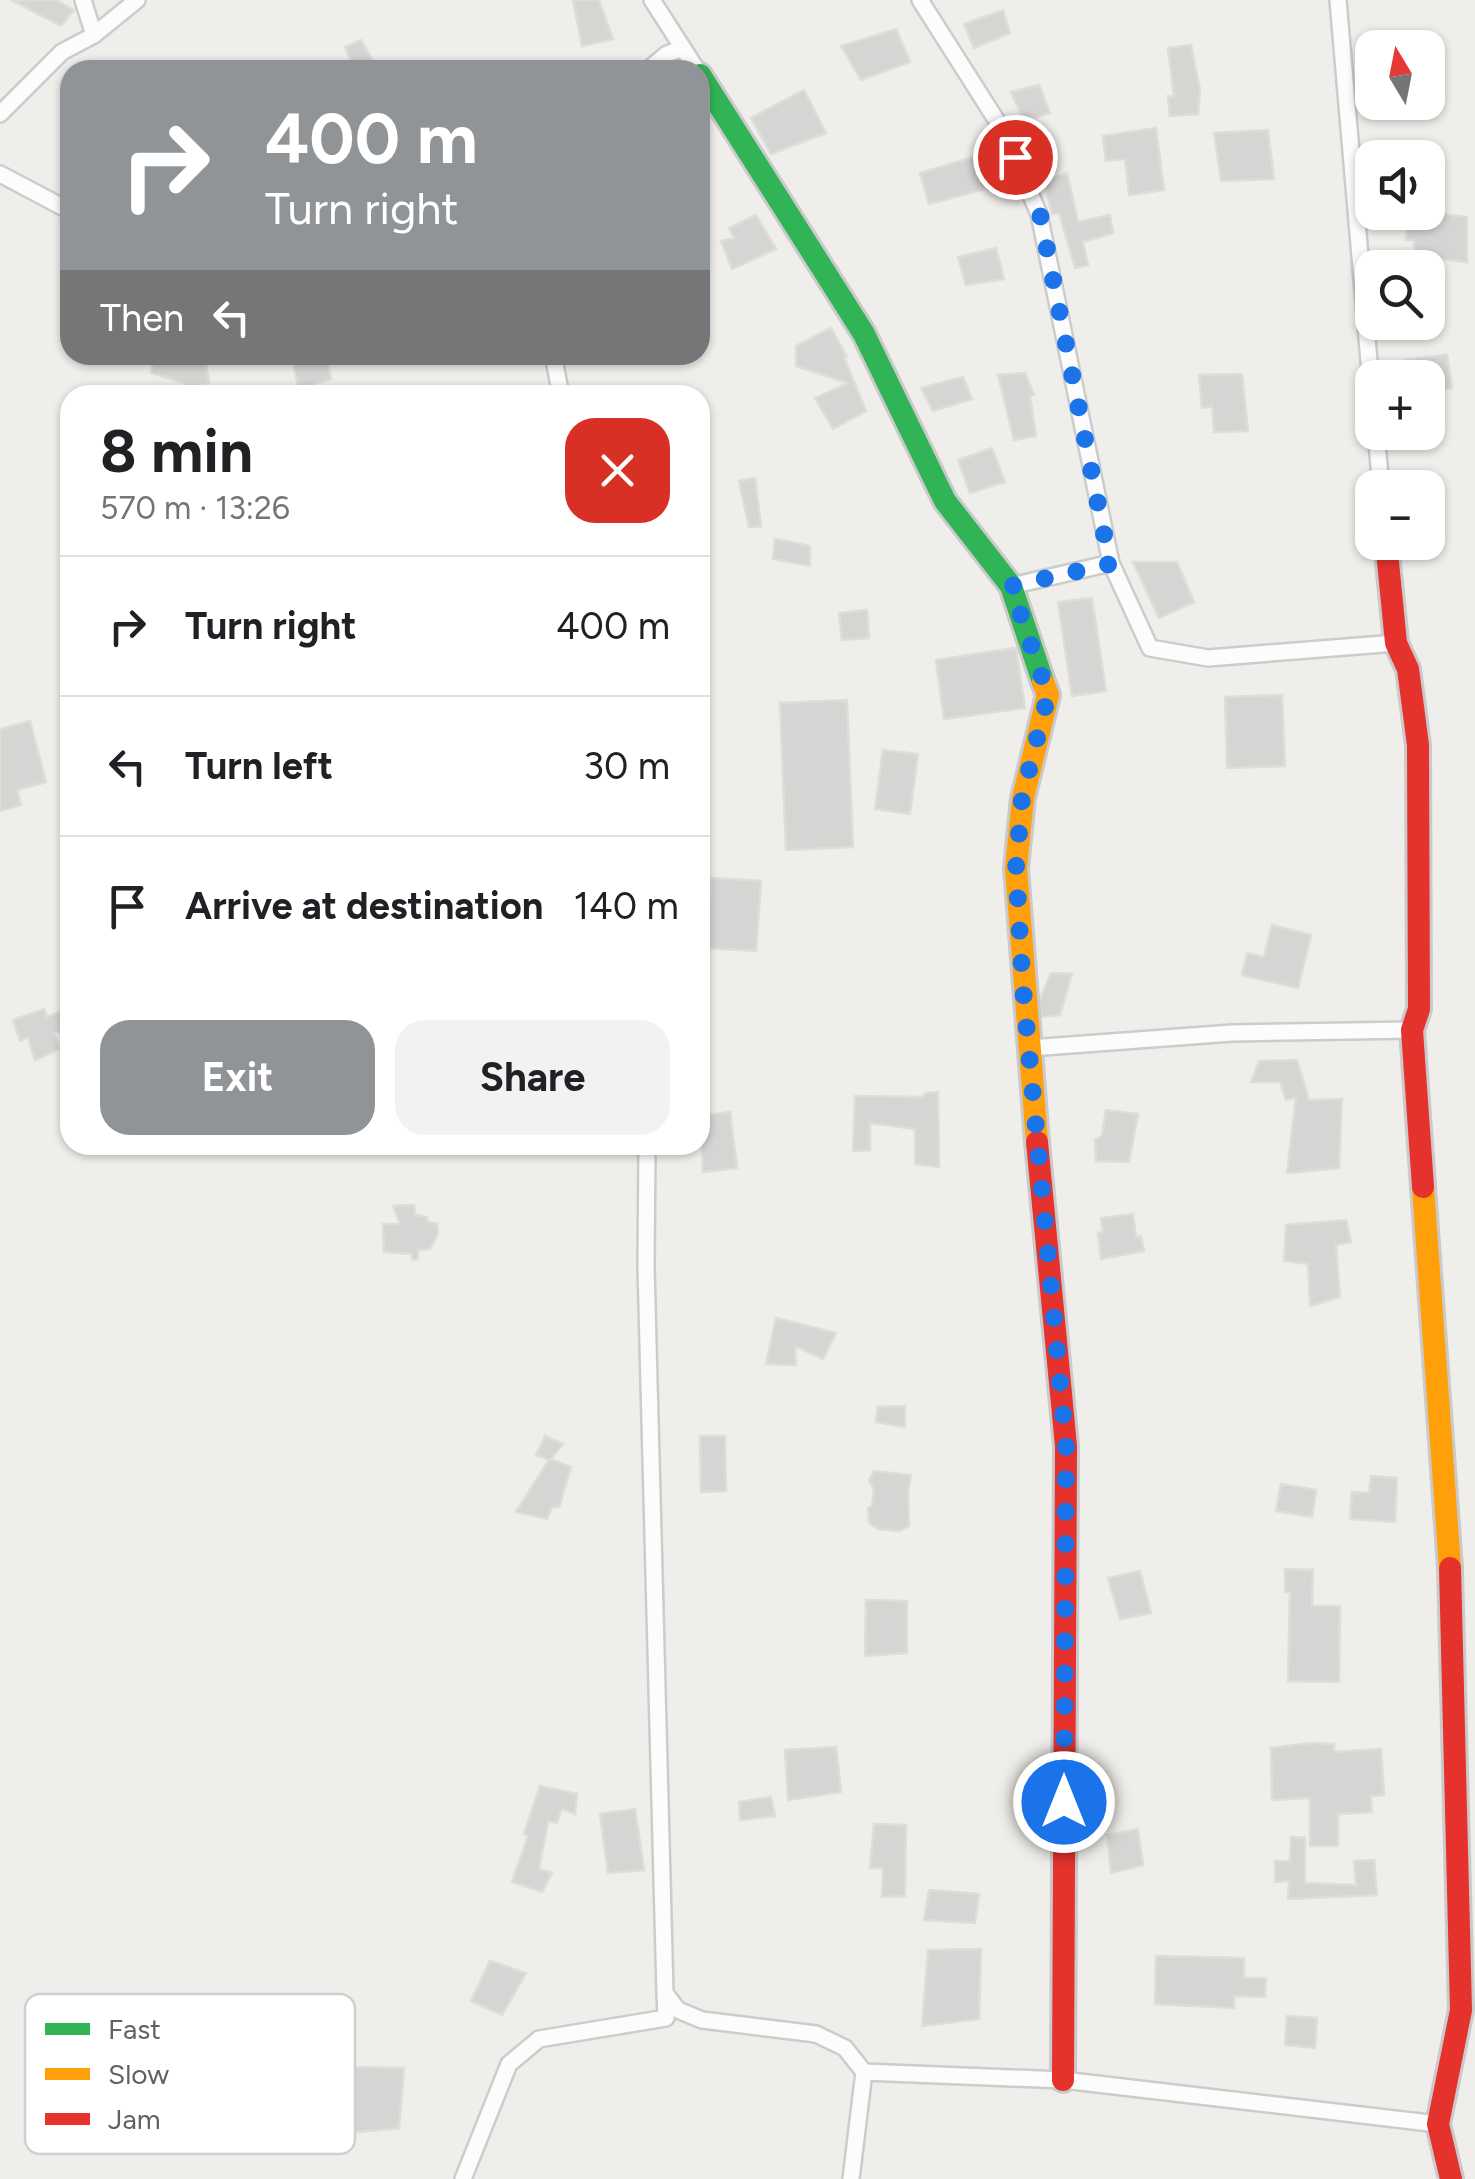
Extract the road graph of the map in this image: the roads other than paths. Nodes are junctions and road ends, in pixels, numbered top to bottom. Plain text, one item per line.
1 (83, 0) edge
2 (137, 0) edge
3 (652, 0) edge
4 (920, 0) edge
5 (1338, 0) edge
6 (94, 35) junction
7 (683, 48) junction
8 (660, 60) edge
9 (690, 60) edge
10 (710, 91) edge
11 (0, 114) edge
12 (0, 174) edge
13 (60, 206) edge
14 (1369, 360) edge
15 (1388, 560) edge
16 (1110, 564) junction
17 (1011, 586) junction
18 (1396, 643) junction
19 (1412, 1030) junction
20 (1030, 1048) junction
21 (647, 1155) edge
22 (665, 1993) junction
23 (864, 2072) junction
24 (1064, 2080) junction
25 (1438, 2124) junction
26 (463, 2179) edge
27 (851, 2179) edge
28 (1450, 2179) edge

1 - 6 street
2 - 6 street
3 - 7 street
4 - 16 street
5 - 14 street
6 - 11 street
7 - 8 street
7 - 9 street
10 - 17 street
12 - 13 street
15 - 18 street
16 - 17 street
16 - 18 street
17 - 20 street
18 - 19 street
19 - 20 street
19 - 25 street
20 - 24 street
21 - 22 street
22 - 23 street
22 - 26 street
23 - 24 street
23 - 27 street
24 - 25 street
25 - 28 street

